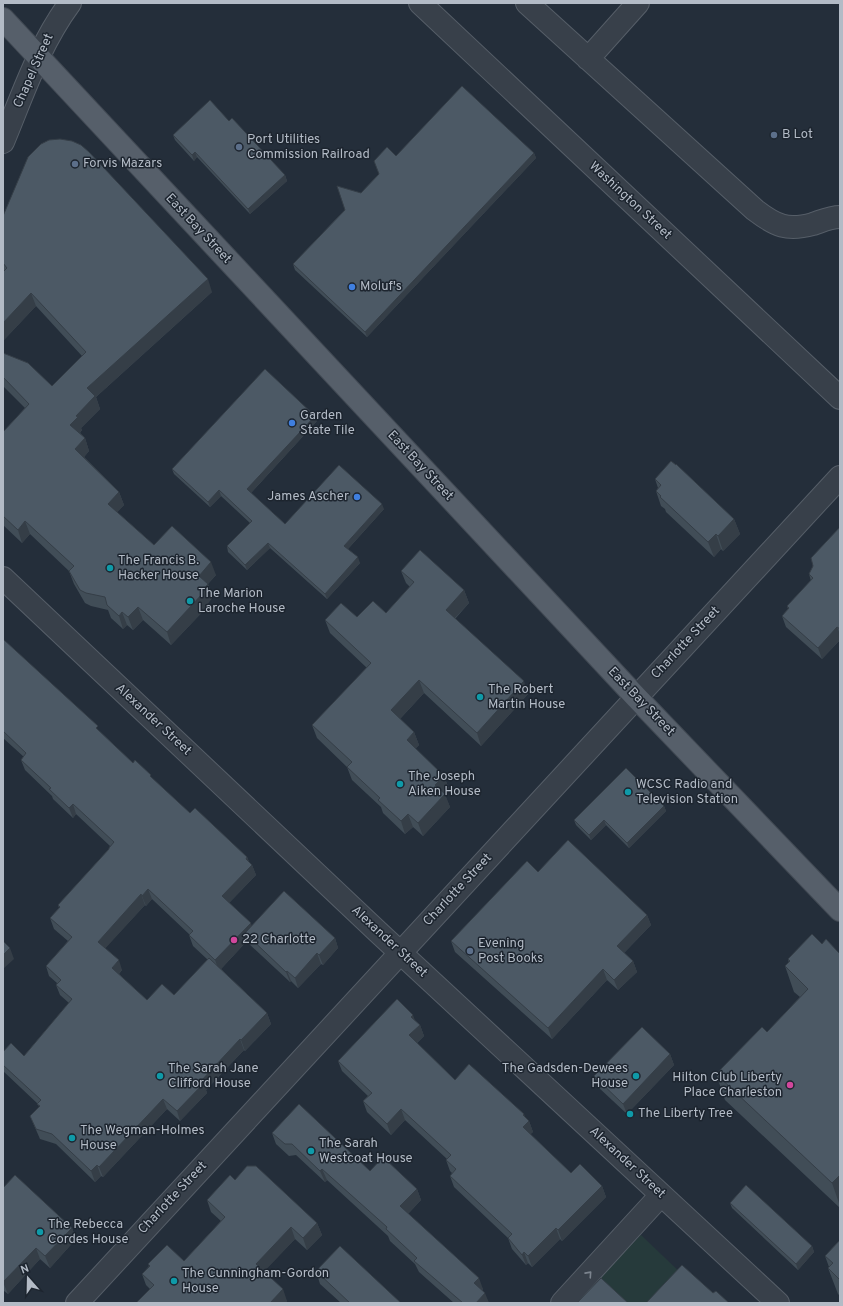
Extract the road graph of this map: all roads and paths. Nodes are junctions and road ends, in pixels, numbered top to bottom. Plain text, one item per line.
1 (70, 3) edge
2 (420, 3) edge
3 (527, 3) edge
4 (638, 3) edge
5 (3, 19) edge
6 (38, 57) junction
7 (588, 59) junction
8 (3, 142) edge
9 (840, 217) edge
10 (840, 398) edge
11 (840, 477) edge
12 (3, 578) edge
13 (636, 697) junction
14 (840, 910) edge
15 (400, 953) junction
16 (661, 1195) junction
17 (77, 1303) edge
18 (562, 1303) edge
19 (778, 1303) edge

1 - 6 street, Chapel Street
2 - 10 street, Washington Street
3 - 7 street
4 - 7 street
5 - 6 main road, East Bay Street
6 - 8 street, Chapel Street
6 - 13 main road, East Bay Street
7 - 9 street
11 - 13 street, Charlotte Street
12 - 15 street, Alexander Street
13 - 14 main road, East Bay Street
13 - 15 street, Charlotte Street
15 - 16 street, Alexander Street
15 - 17 street, Charlotte Street
18 -> 16 street
16 - 19 street, Alexander Street

